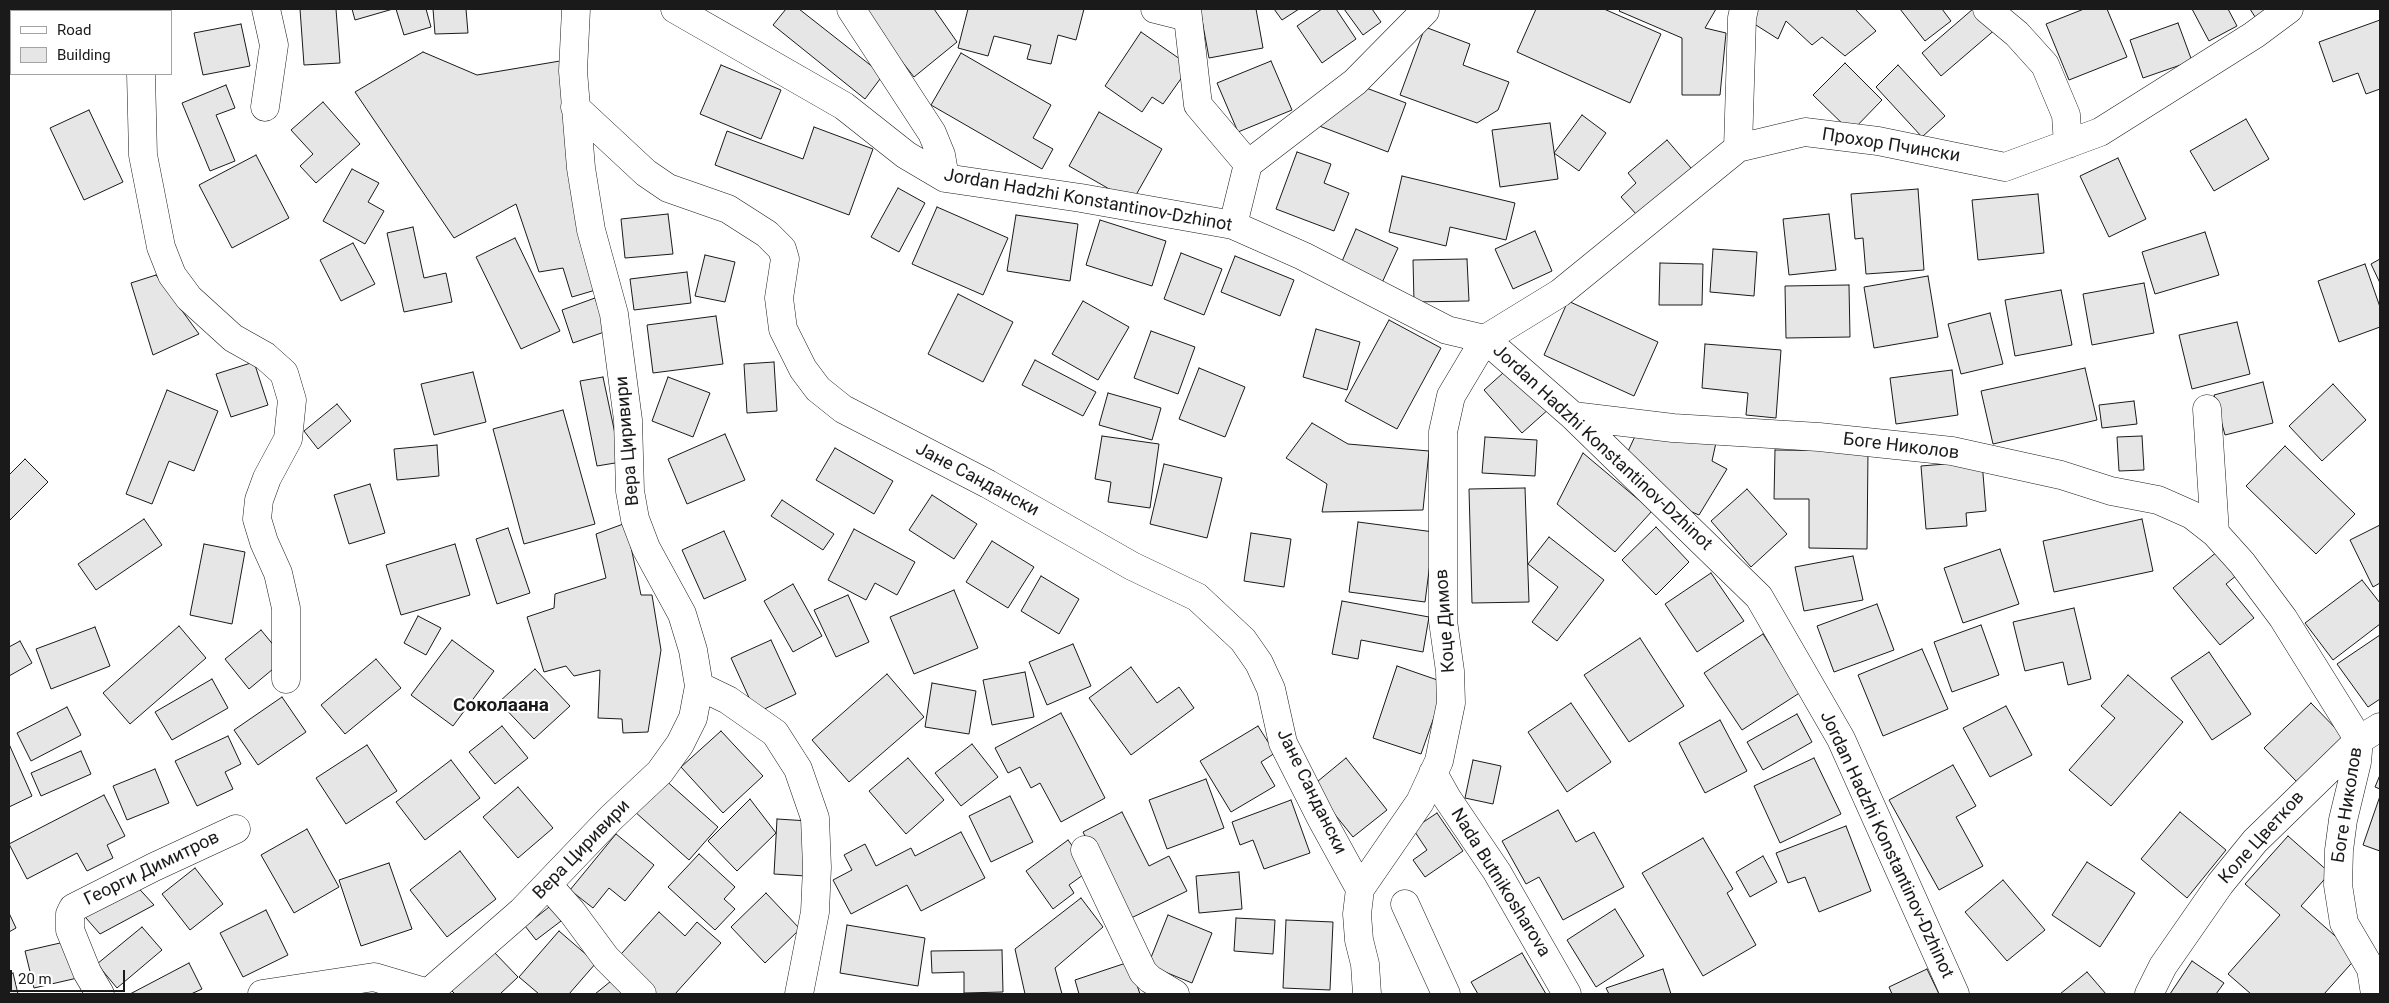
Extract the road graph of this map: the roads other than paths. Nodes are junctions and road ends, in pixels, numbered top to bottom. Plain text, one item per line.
1 (266, 9) edge
2 (576, 9) edge
3 (675, 9) edge
4 (851, 9) edge
5 (1155, 9) edge
6 (1744, 9) edge
7 (1987, 9) edge
8 (2289, 9) edge
9 (1425, 11) dead end
10 (1187, 13) edge
11 (141, 75) edge
12 (265, 107) dead end
13 (575, 107) junction
14 (2068, 144) junction
15 (1738, 148) junction
16 (1248, 164) junction
17 (945, 178) junction
18 (1233, 225) junction
19 (1485, 338) junction
20 (2207, 409) dead end
21 (1573, 416) junction
22 (2215, 533) junction
23 (286, 679) dead end
24 (699, 686) junction
25 (2370, 733) edge
26 (1433, 773) junction
27 (236, 830) dead end
28 (1085, 850) dead end
29 (548, 886) junction
30 (1360, 889) junction
31 (1405, 904) dead end
32 (100, 994) edge
33 (262, 994) edge
34 (427, 994) edge
35 (642, 994) edge
36 (798, 994) edge
37 (1175, 994) edge
38 (1367, 994) edge
39 (1446, 994) edge
40 (1567, 994) edge
41 (1955, 994) edge
42 (2149, 994) edge
43 (2375, 994) edge

1 - 12 street
2 - 13 street, Вера Циривири
3 - 17 street, Jordan Hadzhi Konstantinov-Dzhinot
4 - 17 street
5 - 10 street
6 - 15 street
7 - 14 street
8 - 14 street, Прохор Пчински
9 - 16 street
10 - 16 street
11 - 23 street
13 - 24 street, Вера Циривири
13 - 30 street, Јане Сандански
14 - 15 street, Прохор Пчински
15 - 19 street, Прохор Пчински
16 - 18 street
17 - 18 street, Jordan Hadzhi Konstantinov-Dzhinot
18 - 19 street, Jordan Hadzhi Konstantinov-Dzhinot
19 - 21 street, Jordan Hadzhi Konstantinov-Dzhinot
19 - 26 street, Коце Димов
20 - 22 street
21 - 22 street, Боге Николов
21 - 41 street, Jordan Hadzhi Konstantinov-Dzhinot
22 - 25 street, Боге Николов
24 - 29 street, Вера Циривири
24 - 36 street
25 - 42 street, Коле Цветков
25 - 43 street, Боге Николов
26 - 30 street, Коце Димов
26 - 40 street, Nada Butnikosharova
27 - 32 street, Георги Димитров
28 - 37 street
29 - 34 street, Вера Циривири
29 - 35 street
30 - 38 street
31 - 39 street
33 - 34 street

